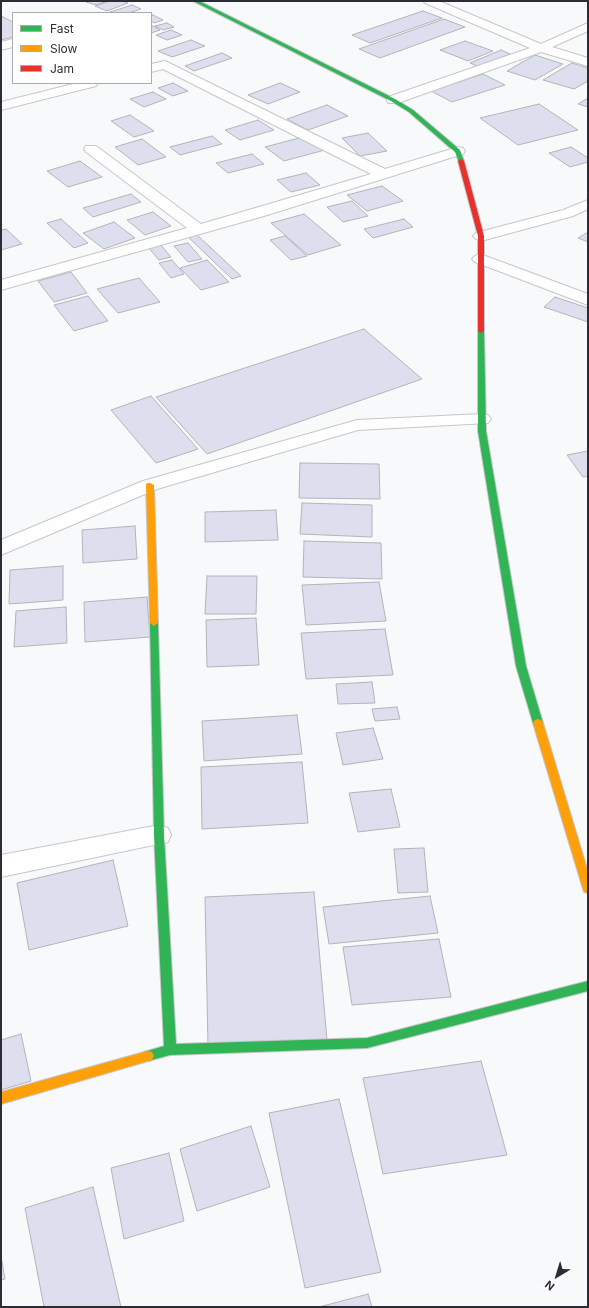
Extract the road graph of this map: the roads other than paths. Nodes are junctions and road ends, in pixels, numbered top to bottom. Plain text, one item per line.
1 (195, 1) edge
2 (429, 1) edge
3 (588, 27) edge
4 (12, 43) edge
5 (1, 46) edge
6 (541, 48) junction
7 (152, 58) edge
8 (588, 62) edge
9 (165, 65) junction
10 (152, 68) edge
11 (88, 84) edge
12 (393, 100) junction
13 (1, 106) edge
14 (91, 150) dead end
15 (458, 151) junction
16 (383, 174) junction
17 (588, 204) edge
18 (198, 229) junction
19 (480, 236) junction
20 (480, 259) junction
21 (1, 285) edge
22 (588, 300) edge
23 (482, 418) junction
24 (150, 485) junction
25 (1, 548) edge
26 (159, 835) junction
27 (1, 866) edge
28 (588, 889) edge
29 (588, 986) edge
30 (170, 1050) junction
31 (1, 1098) edge

1 - 12 main road
2 - 6 street
3 - 6 street
4 - 5 street
6 - 8 street
6 - 12 street
7 - 9 street
9 - 10 street
9 - 16 street
11 - 13 street
12 - 15 main road
14 - 18 street
15 - 16 street
15 - 19 main road
16 - 18 street
17 - 19 street
18 - 21 street
19 - 20 main road
20 - 22 street
20 - 23 main road
23 - 24 street
23 - 28 main road
24 - 25 street
24 - 26 main road
26 - 27 street
26 - 30 main road
29 - 30 main road
30 - 31 main road

